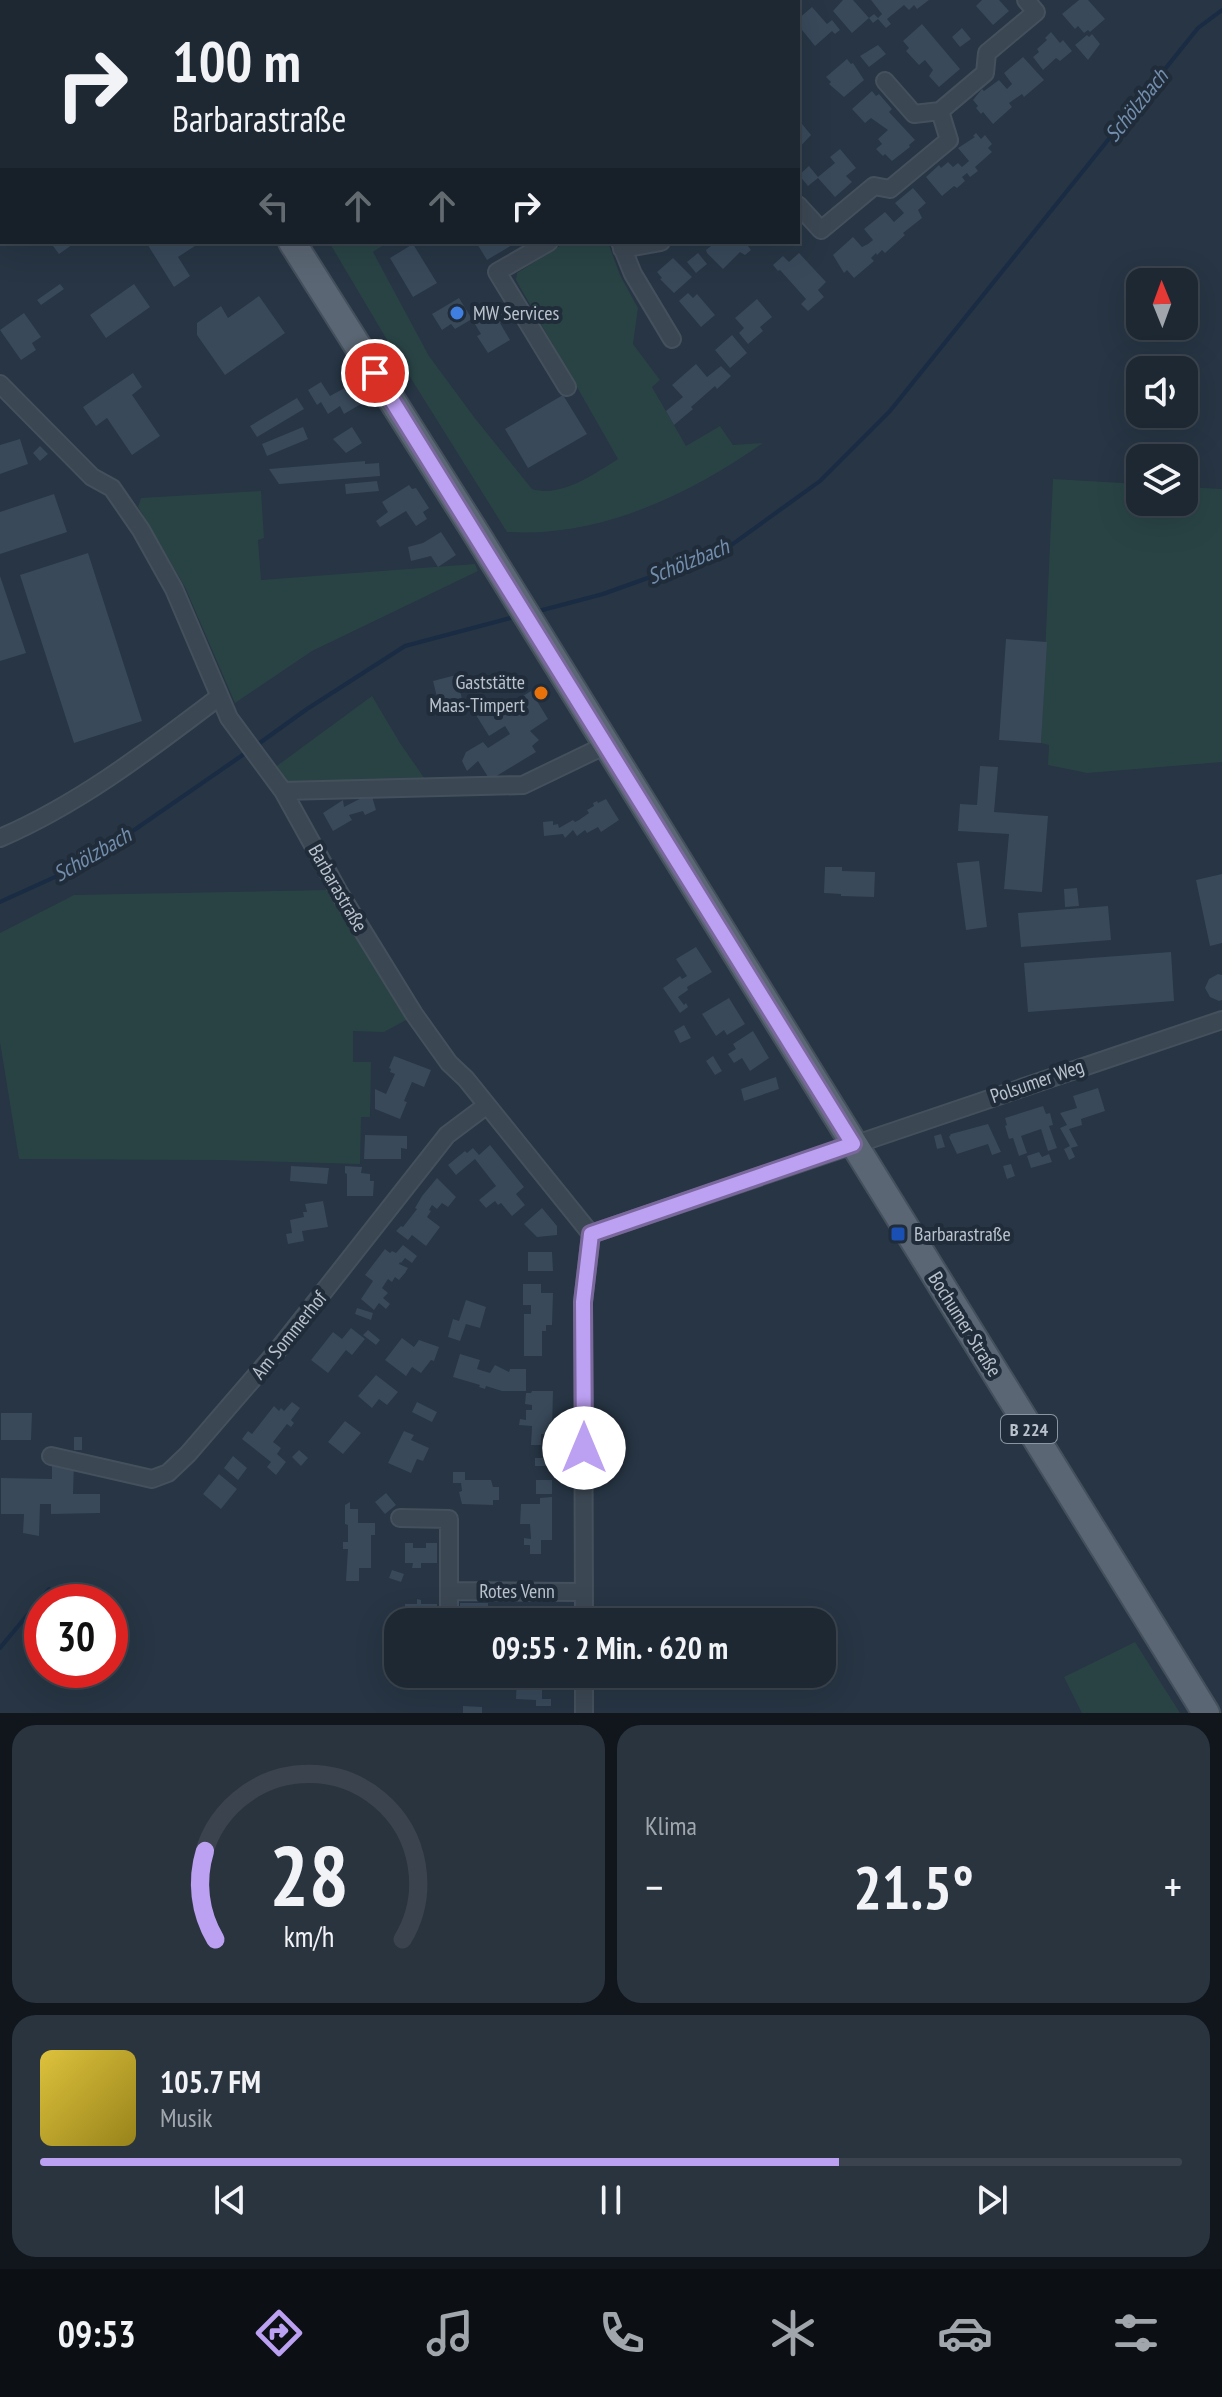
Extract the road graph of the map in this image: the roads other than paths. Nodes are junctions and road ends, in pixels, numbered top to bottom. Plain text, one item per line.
1 (1026, 0) edge
2 (885, 81) dead end
3 (940, 111) junction
4 (800, 207) edge
5 (293, 244) edge
6 (546, 244) edge
7 (641, 244) edge
8 (621, 246) edge
9 (672, 339) dead end
10 (0, 384) edge
11 (567, 387) dead end
12 (219, 697) junction
13 (606, 745) junction
14 (283, 791) junction
15 (0, 838) edge
16 (1222, 1020) edge
17 (487, 1105) junction
18 (853, 1144) junction
19 (591, 1234) junction
20 (51, 1456) dead end
21 (400, 1518) dead end
22 (449, 1591) junction
23 (584, 1592) junction
24 (449, 1608) edge
25 (584, 1608) edge
26 (584, 1688) edge
27 (584, 1713) edge
28 (1206, 1713) edge

1 - 3 street
2 - 3 street
3 - 4 street
5 - 13 main road, Bochumer Straße / B 224
6 - 11 street
7 - 8 street
8 - 9 street
10 - 12 street, Barbarastraße
12 - 14 street, Barbarastraße
12 - 15 street
13 - 14 street
13 - 18 main road, Bochumer Straße / B 224
14 - 17 street, Barbarastraße
16 - 18 street, Polsumer Weg
17 - 19 street, Barbarastraße
17 - 20 street, Am Sommerhof
18 - 19 street
18 - 28 main road, Bochumer Straße / B 224
19 - 23 street, Rotes Venn
21 - 22 street, Rotes Venn
22 - 23 street, Rotes Venn
22 - 24 street, Rotes Venn
23 - 25 street, Rotes Venn
26 - 27 street

